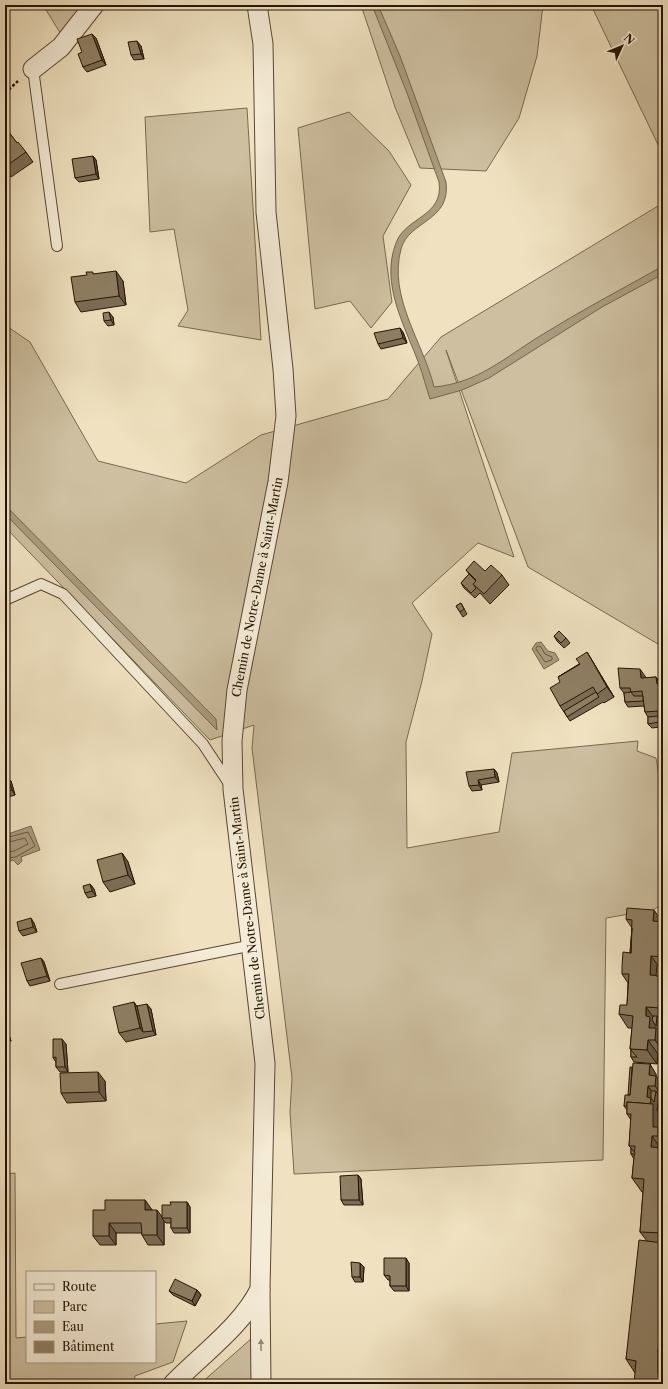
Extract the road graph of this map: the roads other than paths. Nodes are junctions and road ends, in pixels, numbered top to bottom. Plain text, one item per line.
1 (94, 5) edge
2 (257, 5) edge
3 (33, 69) joint
4 (57, 246) dead end
5 (5, 600) edge
6 (233, 789) junction
7 (252, 945) junction
8 (60, 984) dead end
9 (260, 1289) junction
10 (173, 1384) edge
11 (261, 1384) edge

1 - 3 street
2 - 6 street, Chemin de Notre-Dame à Saint-Martin
3 - 4 lane
5 - 6 lane
6 - 7 street, Chemin de Notre-Dame à Saint-Martin
7 - 8 lane
7 - 9 street, Chemin de Notre-Dame à Saint-Martin
9 - 10 street
11 -> 9 street, Chemin de Notre-Dame à Saint-Martin

